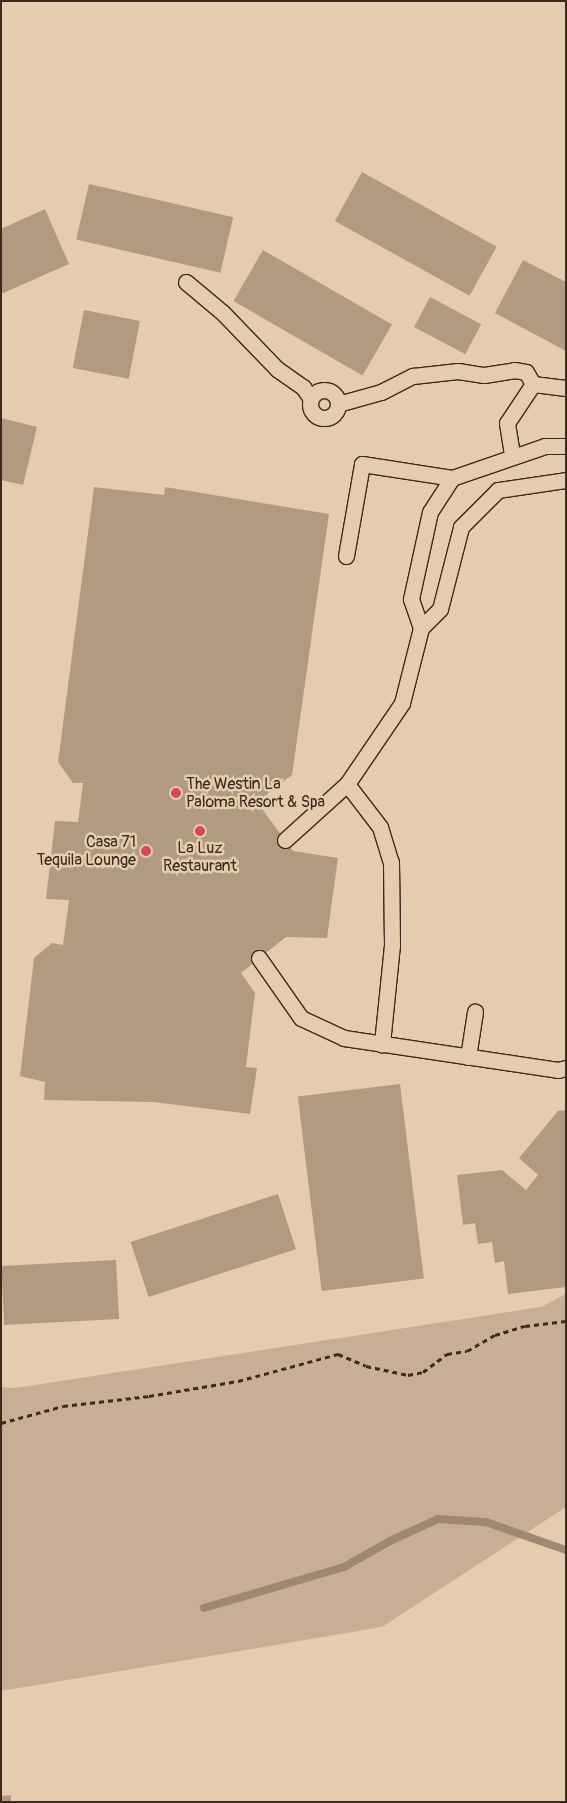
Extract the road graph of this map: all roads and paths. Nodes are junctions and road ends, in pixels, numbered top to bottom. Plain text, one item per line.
1 (186, 282) dead end
2 (533, 384) junction
3 (566, 388) edge
4 (566, 446) edge
5 (512, 456) junction
6 (452, 478) junction
7 (566, 480) edge
8 (346, 556) dead end
9 (421, 628) junction
10 (347, 784) junction
11 (285, 840) dead end
12 (260, 958) dead end
13 (475, 1012) dead end
14 (382, 1044) junction
15 (468, 1057) junction
16 (566, 1068) edge
17 (566, 1321) edge
18 (1, 1423) edge

1 - 2 lane
2 - 3 lane
2 - 5 lane
4 - 5 lane
5 - 6 lane
6 - 8 lane
6 - 9 lane
7 - 9 lane
9 - 10 lane
10 - 11 lane
10 - 14 lane
12 - 14 lane
13 - 15 lane
14 - 15 lane
15 - 16 lane
17 - 18 path

